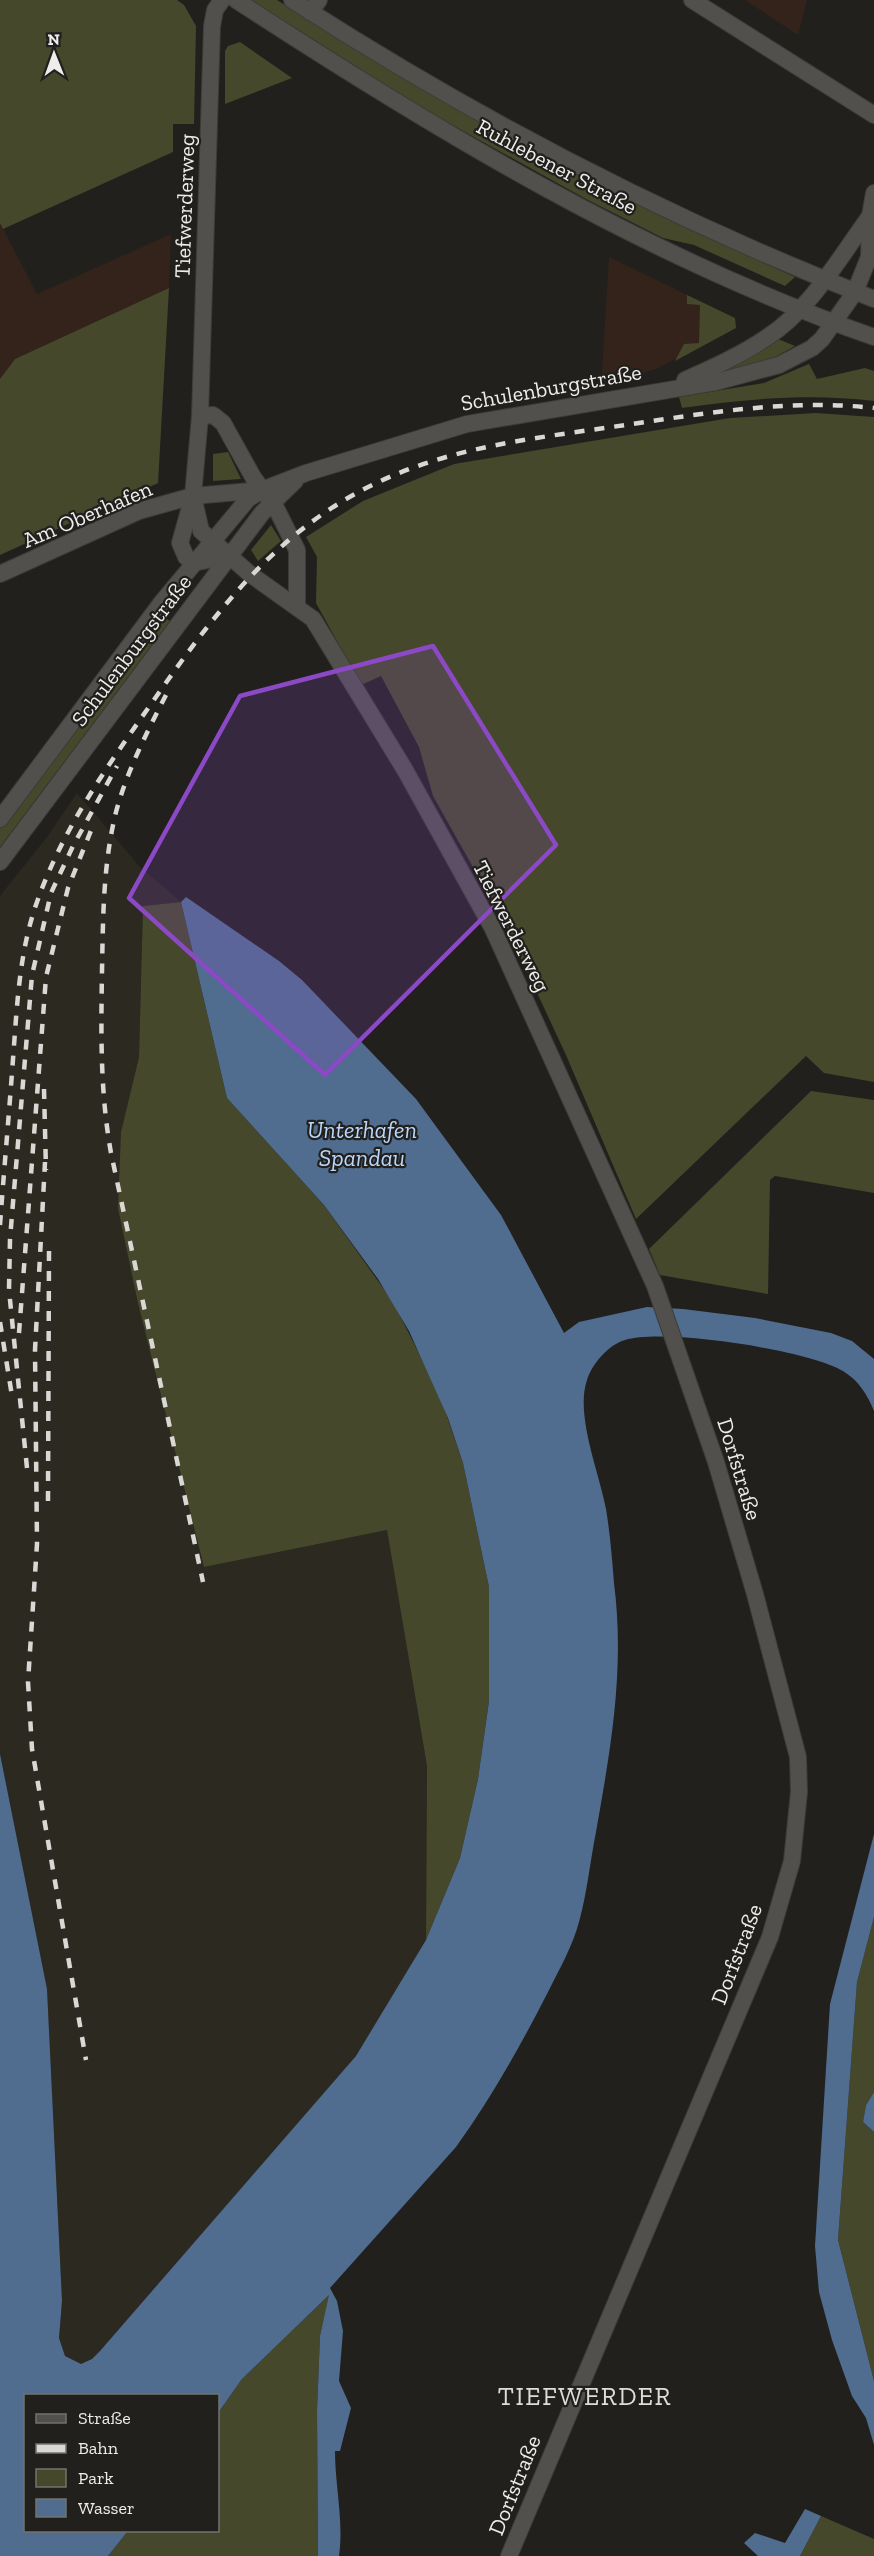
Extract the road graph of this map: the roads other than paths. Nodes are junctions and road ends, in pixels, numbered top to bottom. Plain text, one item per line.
1 (222, 0) edge
2 (236, 0) edge
3 (292, 0) edge
4 (692, 0) edge
5 (315, 6) edge
6 (874, 115) edge
7 (874, 193) edge
8 (870, 216) junction
9 (826, 280) junction
10 (855, 292) junction
11 (874, 299) edge
12 (798, 309) junction
13 (834, 323) junction
14 (874, 337) edge
15 (667, 388) junction
16 (200, 416) junction
17 (193, 496) junction
18 (267, 496) junction
19 (212, 540) junction
20 (229, 556) junction
21 (193, 563) junction
22 (0, 574) edge
23 (297, 607) junction
24 (0, 819) edge
25 (0, 862) edge
26 (676, 1342) joint
27 (509, 2556) edge

1 - 16 street, Tiefwerderweg
2 - 12 street, Ruhlebener Straße
3 - 5 street, Ruhlebener Straße
4 - 6 street
5 - 9 street, Ruhlebener Straße
7 - 8 street, Schulenburgstraße
8 - 9 street, Schulenburgstraße
8 - 10 street, Schulenburgstraße
9 - 10 street, Ruhlebener Straße
9 - 12 street, Schulenburgstraße
10 - 11 street, Ruhlebener Straße
10 - 13 street, Schulenburgstraße
12 - 13 street, Ruhlebener Straße
12 - 15 street, Schulenburgstraße
13 - 14 street, Ruhlebener Straße
13 - 15 street, Schulenburgstraße
15 - 18 street, Schulenburgstraße
16 - 17 street, Tiefwerderweg
16 - 18 street
17 - 18 street
17 - 19 street, Tiefwerderweg
17 - 21 street, Tiefwerderweg
17 - 22 street, Am Oberhafen
18 - 19 street, Schulenburgstraße
18 - 20 street, Schulenburgstraße
18 - 23 street
19 - 20 street, Tiefwerderweg
19 - 21 street, Schulenburgstraße
20 - 21 street
20 - 23 street, Tiefwerderweg
20 - 25 street, Schulenburgstraße
21 - 24 street, Schulenburgstraße
23 - 26 street, Tiefwerderweg
26 - 27 street, Dorfstraße

